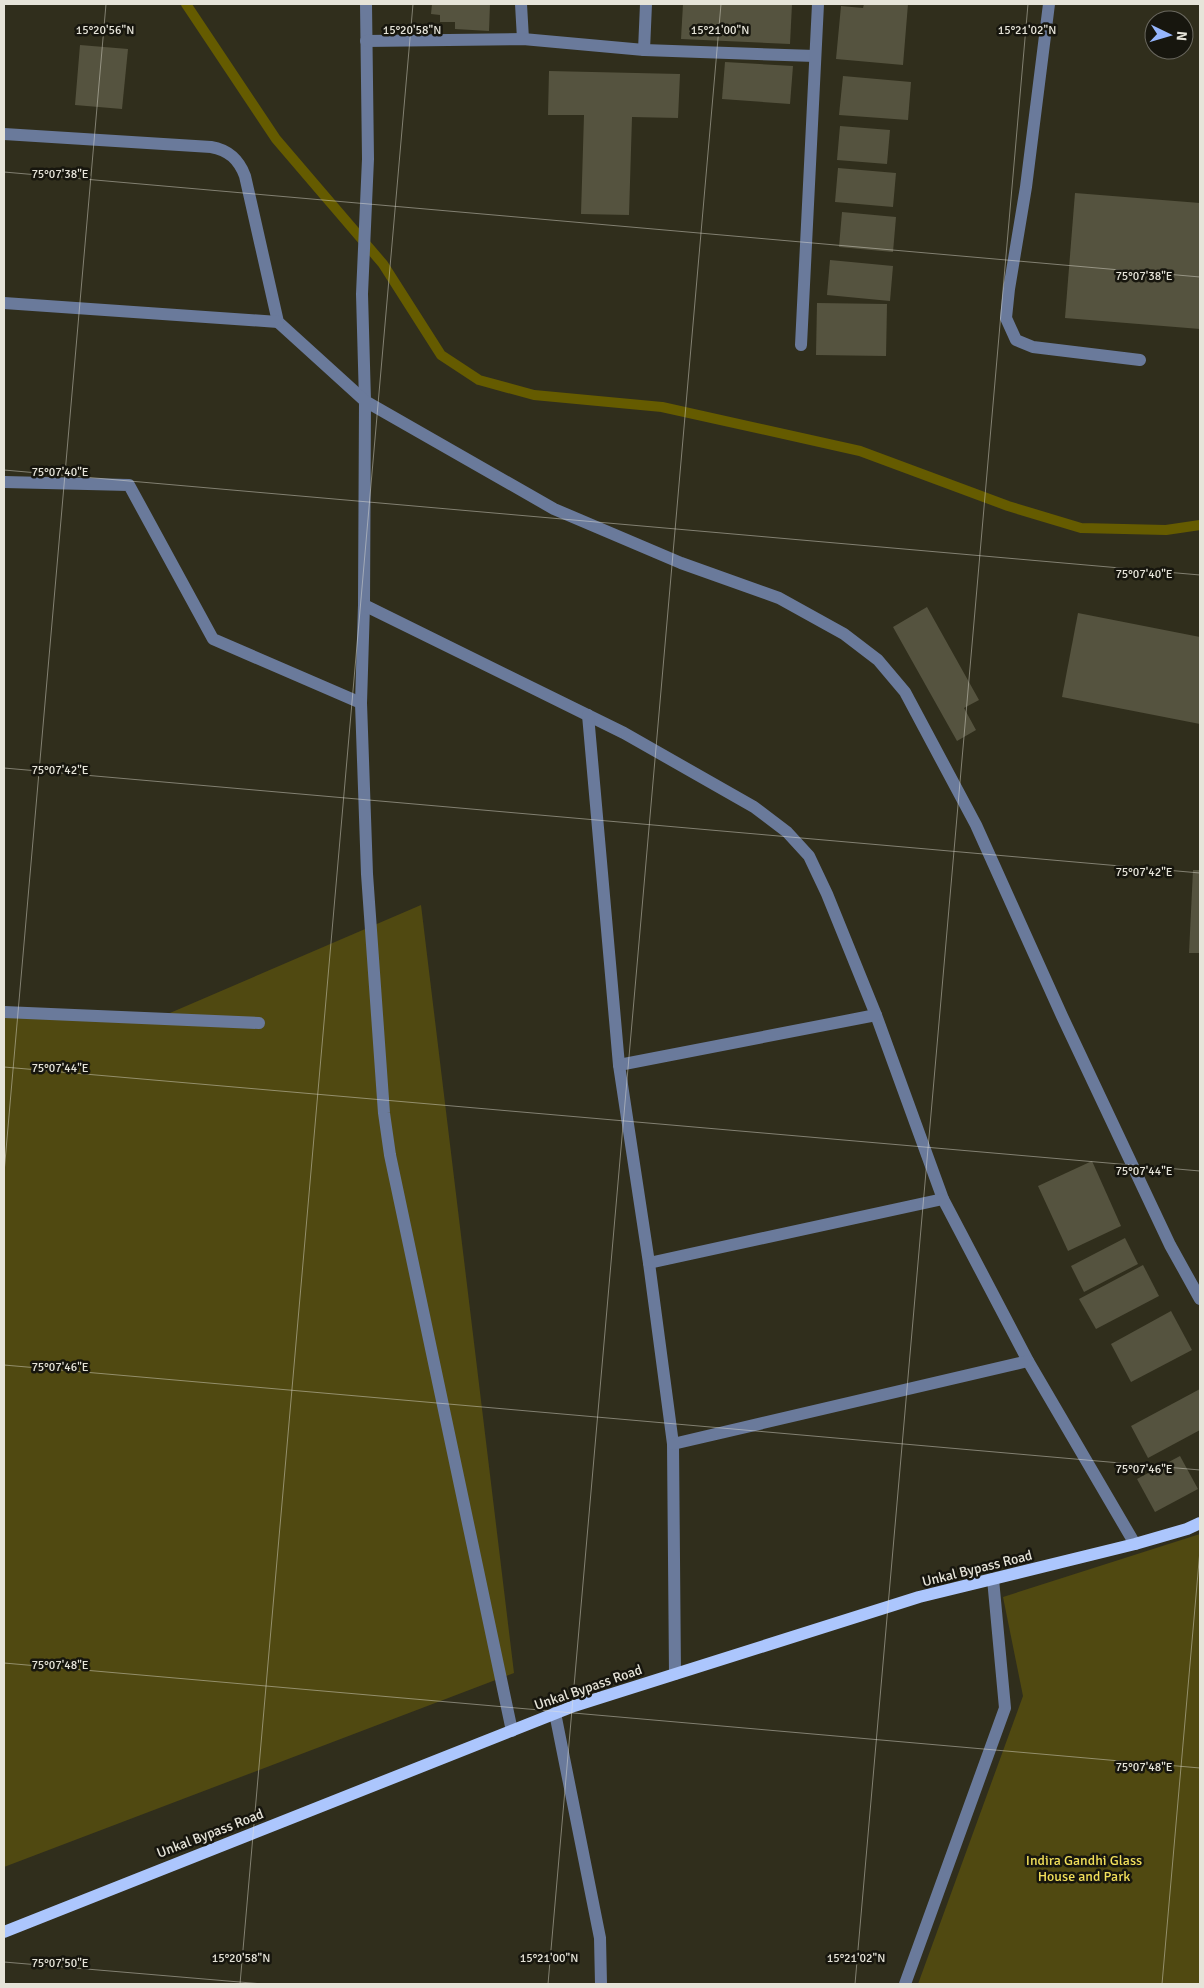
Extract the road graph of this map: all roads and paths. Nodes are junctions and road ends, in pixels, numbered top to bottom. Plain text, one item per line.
1 (366, 4) edge
2 (521, 4) edge
3 (646, 4) edge
4 (818, 4) edge
5 (1049, 4) edge
6 (523, 39) junction
7 (366, 41) junction
8 (644, 50) junction
9 (815, 56) junction
10 (4, 134) edge
11 (4, 303) edge
12 (278, 322) junction
13 (800, 345) dead end
14 (1140, 360) dead end
15 (365, 401) junction
16 (4, 482) edge
17 (364, 605) junction
18 (361, 703) junction
19 (588, 715) junction
20 (4, 1012) edge
21 (876, 1015) junction
22 (259, 1023) dead end
23 (619, 1065) junction
24 (943, 1199) junction
25 (649, 1263) junction
26 (1200, 1299) edge
27 (1028, 1361) junction
28 (673, 1444) junction
29 (1200, 1523) edge
30 (1135, 1544) junction
31 (993, 1578) junction
32 (675, 1674) junction
33 (555, 1713) junction
34 (512, 1731) junction
35 (4, 1932) edge
36 (601, 1984) edge
37 (905, 1984) edge

1 - 7 street
2 - 6 street
3 - 8 street
4 - 9 street
5 - 14 street
6 - 7 street
6 - 8 street
7 - 15 street
8 - 9 street
9 - 13 street
10 - 12 street
11 - 12 street
12 - 15 street
15 - 17 street
15 - 26 street
16 - 18 street
17 - 18 street
17 - 19 street
18 - 34 street
19 - 21 street
19 - 23 street
20 - 22 street
21 - 23 street
21 - 24 street
23 - 25 street
24 - 25 street
24 - 27 street
25 - 28 street
27 - 28 street
27 - 30 street
28 - 32 street
29 - 30 main road, Unkal Bypass Road
30 - 31 main road, Unkal Bypass Road
31 - 32 main road, Unkal Bypass Road
31 - 37 street
32 - 33 main road, Unkal Bypass Road
33 - 34 main road, Unkal Bypass Road
33 - 36 street
34 - 35 main road, Unkal Bypass Road

